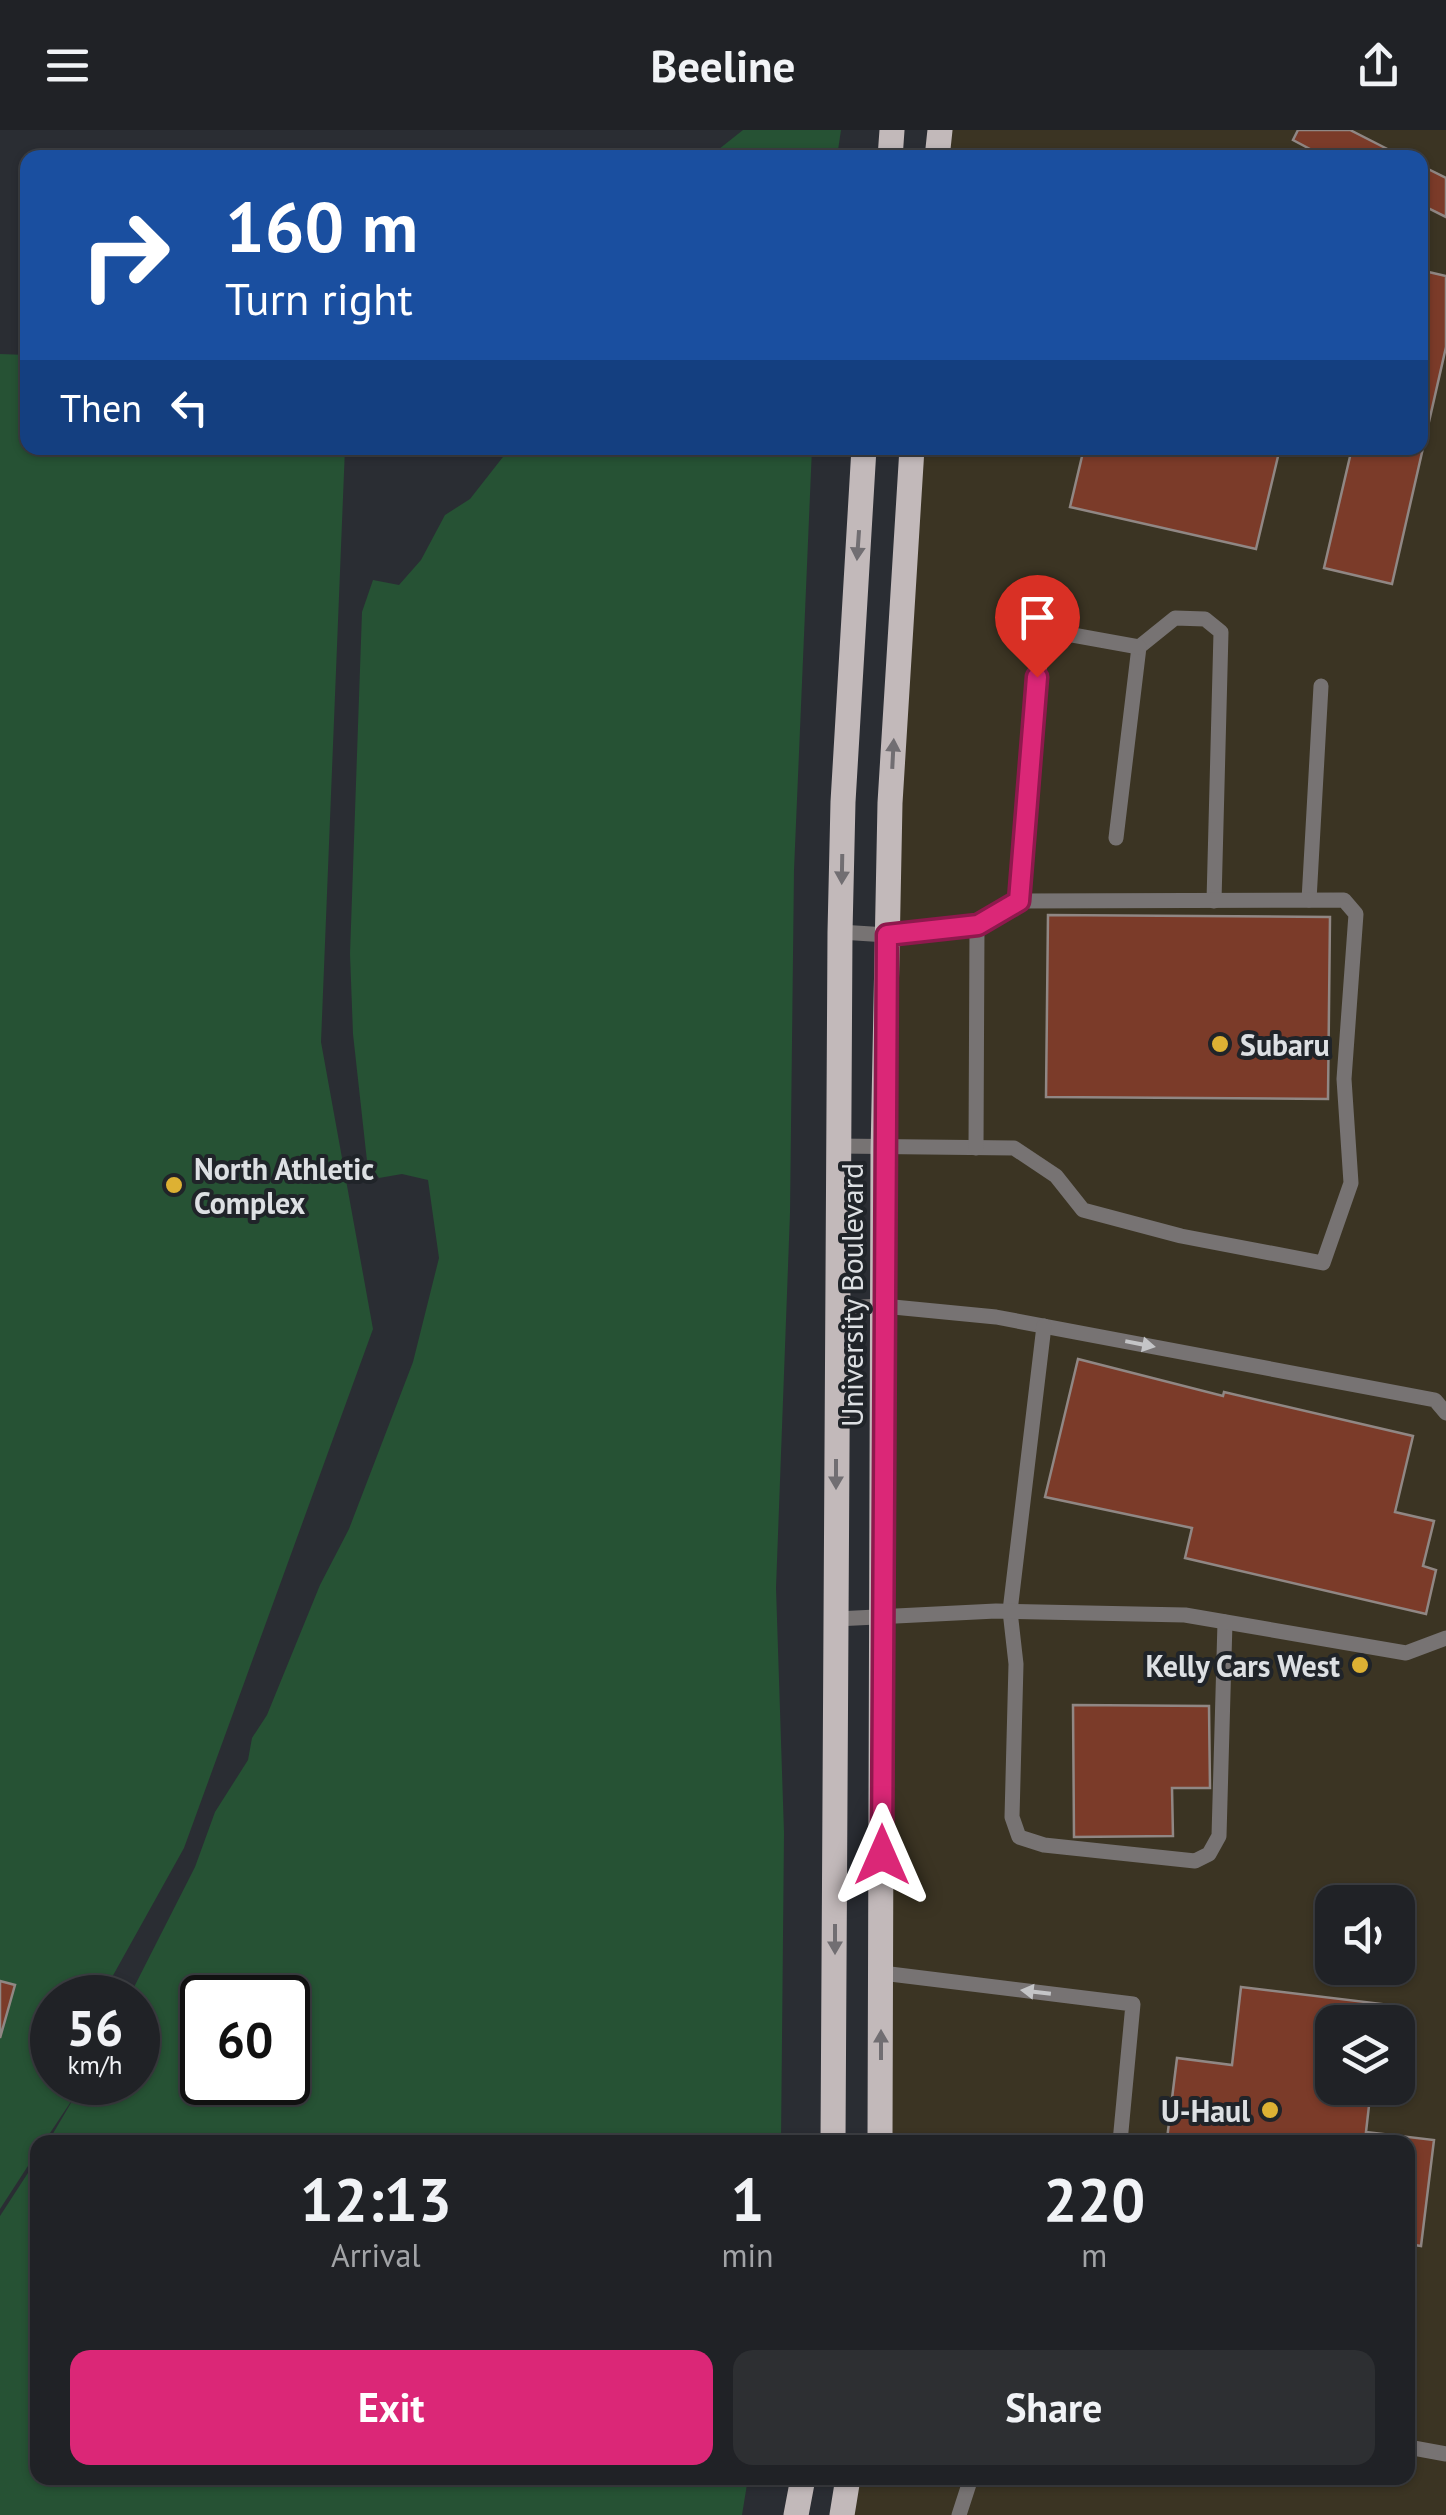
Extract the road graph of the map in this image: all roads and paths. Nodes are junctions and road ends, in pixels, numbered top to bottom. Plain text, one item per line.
1 (864, 455) edge
2 (912, 455) edge
3 (1138, 646) junction
4 (1321, 686) dead end
5 (1116, 838) dead end
6 (1309, 900) junction
7 (1019, 901) junction
8 (1214, 901) junction
9 (978, 925) junction
10 (840, 932) junction
11 (887, 935) junction
12 (837, 1146) junction
13 (976, 1148) junction
14 (884, 1149) junction
15 (883, 1306) junction
16 (836, 1308) junction
17 (1044, 1326) junction
18 (1440, 1407) edge
19 (1010, 1611) junction
20 (836, 1619) junction
21 (882, 1619) junction
22 (1225, 1622) junction
23 (1446, 1638) edge
24 (882, 1973) junction
25 (833, 2135) edge
26 (880, 2135) edge
27 (1121, 2135) edge
28 (1415, 2448) edge
29 (1446, 2454) edge
30 (802, 2485) edge
31 (847, 2485) edge
32 (970, 2485) edge
33 (796, 2515) edge
34 (842, 2515) edge
35 (959, 2515) edge

1 -> 10 main road, University Boulevard
11 -> 2 main road, University Boulevard
3 - 5 lane
3 - 7 lane
3 - 8 lane
4 - 6 lane
6 - 8 lane
6 - 13 lane
7 - 8 lane
7 - 9 lane
9 - 11 lane
9 - 13 lane
10 - 11 lane
10 - 12 main road, University Boulevard
11 - 14 main road, University Boulevard
12 - 14 lane
12 - 16 main road, University Boulevard
13 - 14 lane
14 - 15 main road, University Boulevard
15 - 16 lane
15 - 17 lane
15 - 21 main road, University Boulevard
16 -> 20 main road, University Boulevard
17 -> 18 lane
17 - 19 lane
19 - 21 lane
19 - 22 lane
19 - 22 lane
20 - 21 lane
20 -> 25 main road, University Boulevard
21 - 24 main road, University Boulevard
22 - 23 lane
26 -> 24 main road, University Boulevard
27 -> 24 lane
28 - 29 lane
30 - 33 main road
31 - 34 main road
32 - 35 lane

